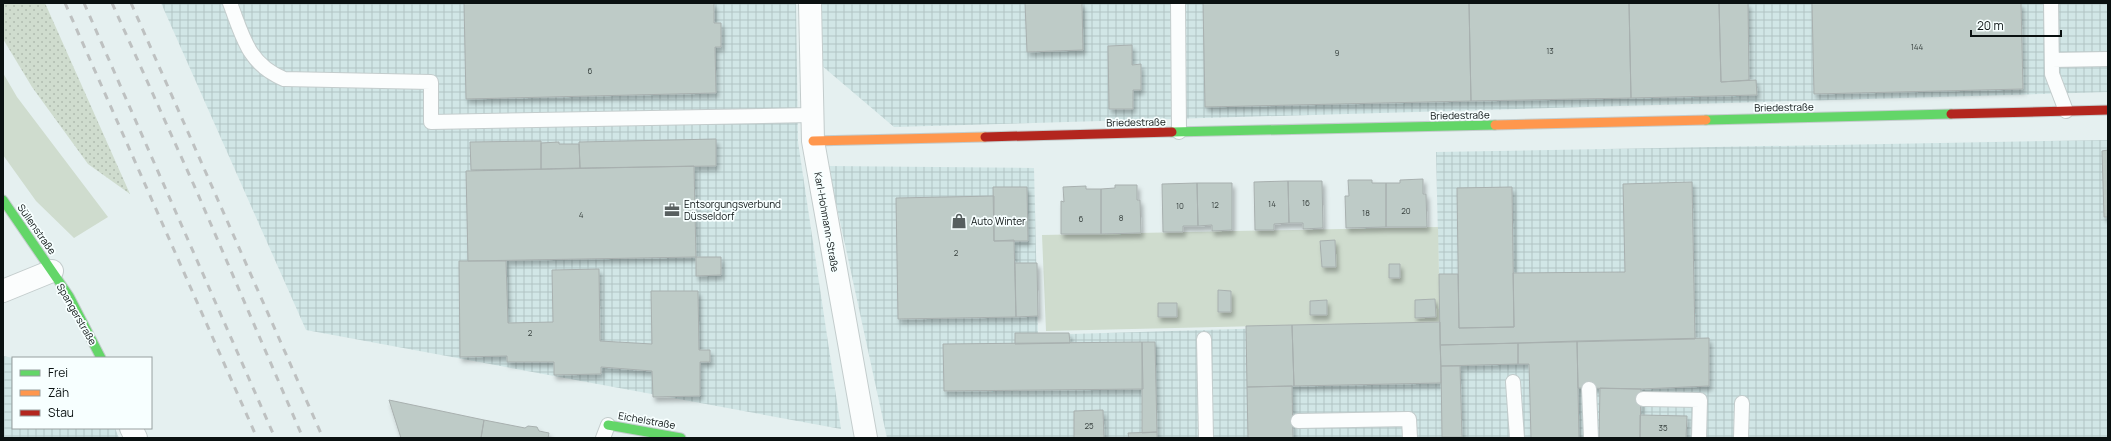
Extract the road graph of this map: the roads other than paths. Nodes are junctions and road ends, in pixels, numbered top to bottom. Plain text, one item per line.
1 (230, 3) edge
2 (810, 3) edge
3 (1178, 3) edge
4 (2051, 3) edge
5 (2108, 59) edge
6 (2052, 60) junction
7 (2108, 110) edge
8 (2066, 111) junction
9 (812, 115) junction
10 (1179, 132) junction
11 (812, 141) junction
12 (3, 200) edge
13 (52, 271) junction
14 (3, 290) edge
15 (1204, 339) dead end
16 (100, 357) edge
17 (1513, 382) dead end
18 (1589, 389) dead end
19 (1643, 399) dead end
20 (1742, 403) dead end
21 (1298, 421) dead end
22 (608, 425) joint
23 (132, 429) edge
24 (136, 438) edge
25 (603, 438) edge
26 (681, 438) edge
27 (866, 438) edge
28 (1206, 438) edge
29 (1410, 438) edge
30 (1517, 438) edge
31 (1591, 438) edge
32 (1700, 438) edge
33 (1741, 438) edge

1 - 9 lane
2 - 9 street, Karl-Hohmann-Straße
3 - 10 lane
4 - 6 lane
5 - 6 lane
6 - 8 lane
7 - 8 street, Briedestraße
8 - 10 street, Briedestraße
9 - 11 street, Karl-Hohmann-Straße
10 - 11 street, Briedestraße
11 - 27 street, Karl-Hohmann-Straße
12 - 13 street, Süllenstraße
13 - 14 street
13 - 16 street, Spangerstraße
15 - 28 lane
17 - 30 lane
18 - 31 lane
19 - 32 lane
20 - 33 lane
21 - 29 lane
22 - 25 lane
22 - 26 street, Eichelstraße
23 - 24 street

